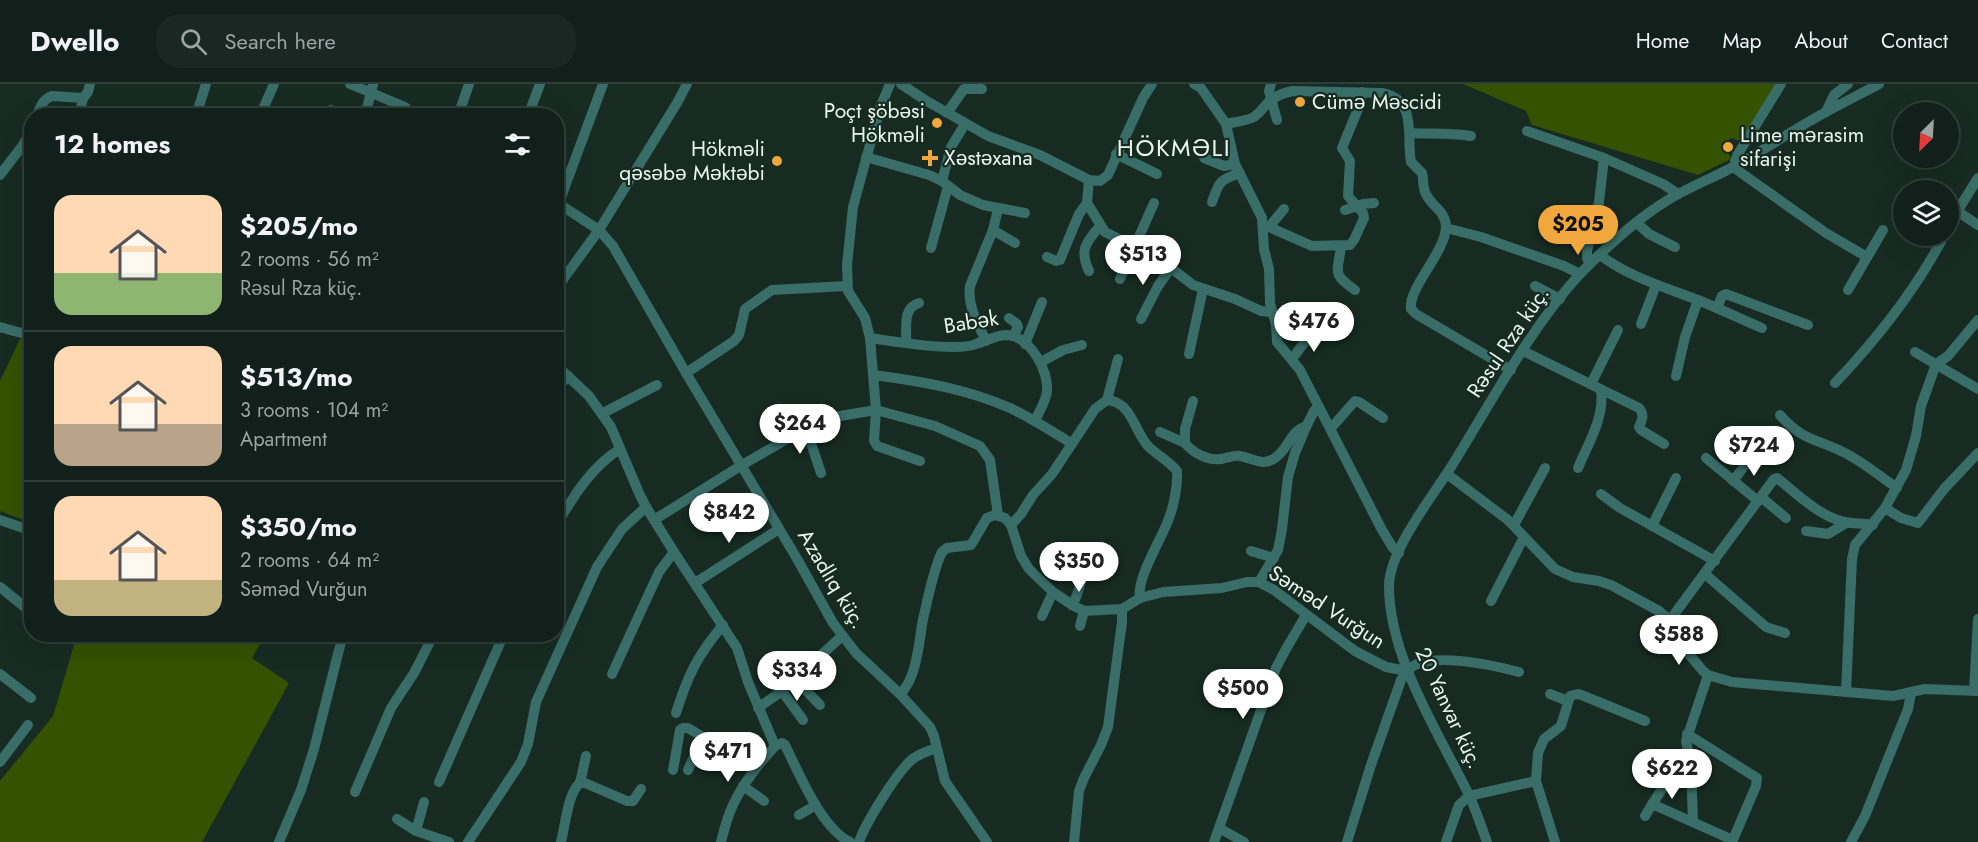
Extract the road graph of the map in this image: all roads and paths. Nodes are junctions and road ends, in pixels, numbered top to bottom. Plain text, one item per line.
1 (90, 84) edge
2 (206, 84) edge
3 (274, 84) edge
4 (350, 84) edge
5 (469, 84) edge
6 (540, 84) edge
7 (603, 84) edge
8 (687, 84) edge
9 (890, 84) edge
10 (901, 84) edge
11 (1271, 84) edge
12 (1397, 84) edge
13 (1781, 84) edge
14 (1848, 84) edge
15 (1879, 84) edge
16 (1149, 85) edge
17 (1200, 85) edge
18 (372, 89) edge
19 (982, 89) dead end
20 (1362, 92) junction
21 (1395, 97) junction
22 (82, 98) junction
23 (1272, 99) junction
24 (40, 108) edge
25 (80, 108) edge
26 (198, 108) edge
27 (264, 108) edge
28 (367, 108) edge
29 (406, 108) edge
30 (461, 108) edge
31 (531, 108) edge
32 (1826, 112) junction
33 (947, 113) junction
34 (1277, 120) dead end
35 (965, 124) junction
36 (1226, 124) junction
37 (1527, 130) dead end
38 (1410, 133) junction
39 (1472, 136) dead end
40 (24, 149) edge
41 (1116, 154) junction
42 (866, 158) junction
43 (1204, 158) dead end
44 (1604, 158) junction
45 (1735, 166) junction
46 (1237, 168) junction
47 (1157, 174) dead end
48 (0, 176) edge
49 (1978, 178) edge
50 (1095, 180) junction
51 (945, 184) junction
52 (564, 190) edge
53 (1678, 194) junction
54 (1212, 202) dead end
55 (1087, 203) junction
56 (1154, 203) dead end
57 (1374, 203) dead end
58 (1357, 206) junction
59 (1959, 208) edge
60 (998, 209) junction
61 (1284, 209) dead end
62 (564, 210) edge
63 (1345, 210) dead end
64 (1959, 212) edge
65 (1025, 213) dead end
66 (1637, 223) junction
67 (1978, 225) edge
68 (1100, 226) junction
69 (1266, 227) junction
70 (1446, 228) junction
71 (599, 230) junction
72 (993, 230) junction
73 (1883, 230) dead end
74 (1016, 243) dead end
75 (1341, 246) junction
76 (1938, 246) edge
77 (1134, 247) junction
78 (1674, 247) dead end
79 (931, 248) dead end
80 (1600, 255) junction
81 (1047, 257) dead end
82 (1867, 257) junction
83 (1590, 264) junction
84 (1170, 269) junction
85 (1089, 271) dead end
86 (1580, 274) junction
87 (564, 278) edge
88 (1120, 279) dead end
89 (1656, 285) junction
90 (847, 286) junction
91 (1535, 286) dead end
92 (1203, 289) junction
93 (1356, 290) dead end
94 (1848, 290) dead end
95 (1560, 299) junction
96 (1698, 300) junction
97 (1042, 302) dead end
98 (919, 303) dead end
99 (1717, 308) junction
100 (1271, 312) junction
101 (1009, 318) dead end
102 (1141, 319) dead end
103 (1978, 320) edge
104 (1641, 324) dead end
105 (1808, 325) dead end
106 (0, 327) edge
107 (1762, 328) dead end
108 (1618, 330) dead end
109 (1313, 331) dead end
110 (24, 334) edge
111 (1013, 336) junction
112 (870, 338) junction
113 (986, 341) junction
114 (906, 343) junction
115 (1025, 344) junction
116 (1082, 345) dead end
117 (1523, 351) junction
118 (1915, 352) dead end
119 (1189, 354) dead end
120 (1292, 359) junction
121 (1118, 360) dead end
122 (1041, 362) junction
123 (1936, 364) junction
124 (1511, 370) junction
125 (564, 372) edge
126 (686, 373) junction
127 (873, 375) junction
128 (568, 376) junction
129 (1676, 376) dead end
130 (564, 380) edge
131 (1835, 383) dead end
132 (657, 385) dead end
133 (1596, 387) junction
134 (1978, 389) edge
135 (1107, 400) junction
136 (1193, 401) dead end
137 (1319, 407) junction
138 (876, 410) junction
139 (603, 413) junction
140 (1780, 415) dead end
141 (1383, 418) dead end
142 (1035, 421) junction
143 (806, 428) junction
144 (1331, 428) junction
145 (1160, 432) dead end
146 (1185, 442) junction
147 (1071, 443) junction
148 (1664, 444) dead end
149 (620, 449) junction
150 (1290, 451) junction
151 (1978, 453) edge
152 (1752, 456) dead end
153 (1706, 459) dead end
154 (920, 461) dead end
155 (742, 465) junction
156 (1545, 468) dead end
157 (1578, 468) dead end
158 (821, 473) dead end
159 (1447, 474) junction
160 (1676, 478) dead end
161 (1733, 481) junction
162 (1897, 488) junction
163 (1601, 494) dead end
164 (1759, 499) junction
165 (646, 507) junction
166 (1885, 508) junction
167 (564, 512) edge
168 (998, 515) junction
169 (1786, 518) dead end
170 (654, 519) junction
171 (0, 520) edge
172 (1846, 523) junction
173 (1011, 525) junction
174 (1514, 525) junction
175 (1873, 525) junction
176 (1653, 526) junction
177 (24, 528) edge
178 (779, 529) junction
179 (1806, 531) dead end
180 (1524, 537) junction
181 (1086, 548) dead end
182 (1251, 551) dead end
183 (674, 552) junction
184 (1399, 553) junction
185 (1274, 558) junction
186 (1715, 561) junction
187 (1705, 574) junction
188 (1258, 582) junction
189 (695, 584) junction
190 (0, 587) edge
191 (1053, 592) junction
192 (1140, 598) junction
193 (1491, 601) dead end
194 (1072, 605) junction
195 (24, 606) edge
196 (1122, 609) junction
197 (1084, 611) junction
198 (1306, 615) junction
199 (1042, 616) dead end
200 (1978, 619) edge
201 (1670, 620) junction
202 (723, 625) junction
203 (1080, 626) dead end
204 (1785, 633) dead end
205 (842, 636) junction
206 (564, 640) edge
207 (341, 642) edge
208 (430, 642) edge
209 (500, 642) edge
210 (563, 642) edge
211 (1407, 670) junction
212 (1520, 672) dead end
213 (0, 674) edge
214 (612, 674) dead end
215 (1708, 675) junction
216 (795, 679) junction
217 (782, 691) junction
218 (1976, 691) edge
219 (1846, 692) junction
220 (1911, 693) junction
221 (900, 694) junction
222 (1550, 694) dead end
223 (31, 698) dead end
224 (1568, 701) junction
225 (820, 705) dead end
226 (758, 708) junction
227 (676, 713) dead end
228 (803, 720) dead end
229 (1644, 721) dead end
230 (28, 725) dead end
231 (1687, 734) junction
232 (703, 737) junction
233 (775, 746) junction
234 (936, 748) junction
235 (586, 756) dead end
236 (0, 760) edge
237 (1675, 768) dead end
238 (755, 769) junction
239 (672, 770) dead end
240 (688, 770) dead end
241 (1536, 781) junction
242 (439, 782) dead end
243 (580, 783) junction
244 (743, 786) junction
245 (640, 789) dead end
246 (355, 792) dead end
247 (1469, 796) junction
248 (764, 801) dead end
249 (424, 802) dead end
250 (1652, 804) junction
251 (816, 805) junction
252 (799, 815) dead end
253 (1645, 816) dead end
254 (397, 819) dead end
255 (1694, 821) junction
256 (1219, 828) junction
257 (416, 831) junction
258 (1732, 841) edge
259 (279, 842) edge
260 (449, 842) edge
261 (468, 842) edge
262 (561, 842) edge
263 (721, 842) edge
264 (850, 842) edge
265 (859, 842) edge
266 (987, 842) edge
267 (1074, 842) edge
268 (1214, 842) edge
269 (1244, 842) edge
270 (1347, 842) edge
271 (1446, 842) edge
272 (1487, 842) edge
273 (1555, 842) edge
274 (1851, 842) edge

1 - 22 street
2 - 26 street
3 - 27 street
4 - 18 street
5 - 30 street
6 - 31 street
7 - 52 street
8 - 71 street
9 - 42 street
10 - 33 street
11 - 23 street
12 - 21 street
13 - 45 street
14 - 32 street
15 - 32 street, Rəsul Rza küç.
16 - 41 street
17 - 36 street
18 - 28 street
18 - 29 street
19 - 33 street
20 - 21 street
20 - 23 street
20 - 58 street
21 - 38 street
22 - 24 street
22 - 25 street
23 - 34 street
23 - 36 street
32 - 45 street, Rəsul Rza küç.
33 - 35 street
35 - 50 street
35 - 51 street
36 - 46 street
37 - 44 street
38 - 39 street
38 - 70 street
40 - 48 street
41 - 47 street
41 - 50 street
42 - 51 street
42 - 90 street
43 - 46 street
44 - 53 street
44 - 83 street
45 - 53 street, Rəsul Rza küç.
45 - 82 street
46 - 54 street
46 - 69 street
49 - 59 street
50 - 55 street
51 - 60 street
51 - 79 street
53 - 66 street, Rəsul Rza küç.
55 - 68 street
55 - 81 street
56 - 77 street
57 - 58 street
58 - 63 street
58 - 75 street
60 - 65 street
60 - 72 street
61 - 69 street
62 - 71 street, Azadlıq küç.
64 - 67 street
66 - 78 street
66 - 80 street, Rəsul Rza küç.
68 - 77 street
68 - 85 street
69 - 75 street
69 - 100 street
70 - 86 street
70 - 124 street
71 - 87 street
71 - 126 street, Azadlıq küç.
72 - 74 street
72 - 113 street
73 - 82 street
75 - 93 street
76 - 131 street
77 - 84 street
77 - 88 street
80 - 83 street, Rəsul Rza küç.
80 - 89 street
82 - 94 street
83 - 86 street, Rəsul Rza küç.
84 - 92 street
84 - 102 street
86 - 95 street, Rəsul Rza küç.
89 - 96 street
89 - 104 street
90 - 112 street
90 - 126 street
91 - 95 street
92 - 100 street
92 - 119 street
95 - 117 street, Rəsul Rza küç.
96 - 99 street
96 - 129 street
97 - 115 street
98 - 114 street
99 - 105 street
99 - 107 street
100 - 120 street
101 - 111 street
103 - 123 street
106 - 110 street
108 - 133 street
109 - 120 street
111 - 113 street, Babək
111 - 115 street, Babək
112 - 114 street, Babək
112 - 127 street
113 - 114 street, Babək
115 - 122 street, Babək
116 - 122 street
117 - 124 street, Rəsul Rza küç.
117 - 133 street
118 - 123 street
120 - 137 street
121 - 135 street
122 - 142 street, Babək
123 - 134 street
123 - 162 street
124 - 159 street, Rəsul Rza küç.
125 - 128 street
126 - 155 street, Azadlıq küç.
127 - 138 street
127 - 142 street
128 - 130 street
128 - 139 street
132 - 139 street
133 - 148 street
133 - 157 street
135 - 147 street
135 - 192 street
136 - 146 street
137 - 144 street
137 - 150 street
138 - 143 street
138 - 154 street
138 - 168 street
139 - 149 street
140 - 162 street
141 - 144 street
142 - 147 street
143 - 155 street
143 - 158 street
144 - 184 street
145 - 146 street
146 - 150 street
147 - 173 street
149 - 165 street
149 - 167 street
150 - 185 street
151 - 166 street
152 - 161 street
153 - 161 street
155 - 170 street
155 - 178 street, Azadlıq küç.
156 - 174 street
159 - 174 street
159 - 184 street, Rəsul Rza küç.
160 - 176 street
161 - 164 street
162 - 166 street
163 - 176 street
164 - 169 street
164 - 172 street
164 - 186 street
165 - 170 street
165 - 206 street
166 - 175 street
168 - 173 street
168 - 221 street
170 - 183 street
171 - 177 street
172 - 175 street
172 - 179 street
173 - 191 street, Səməd Vurğun
174 - 180 street
175 - 219 street
176 - 186 street
178 - 189 street
178 - 205 street, Azadlıq küç.
180 - 193 street
180 - 201 street
181 - 194 street
182 - 185 street
183 - 189 street
183 - 214 street
184 - 211 street, 20 Yanvar küç.
185 - 188 street
186 - 187 street
187 - 201 street
187 - 204 street
188 - 192 street, Səməd Vurğun
188 - 198 street, Səməd Vurğun
189 - 202 street
190 - 195 street
191 - 194 street, Səməd Vurğun
191 - 199 street
192 - 196 street, Səməd Vurğun
194 - 197 street, Səməd Vurğun
196 - 197 street, Səməd Vurğun
196 - 267 street
197 - 203 street
198 - 211 street, Səməd Vurğun
198 - 256 street
200 - 218 street
201 - 215 street
202 - 226 street
202 - 227 street
205 - 216 street
205 - 221 street, Azadlıq küç.
207 - 259 street
208 - 246 street
209 - 242 street
210 - 261 street
211 - 212 street
211 - 247 street, 20 Yanvar küç.
211 - 270 street
213 - 223 street
215 - 219 street
215 - 231 street
216 - 217 street
216 - 225 street
217 - 226 street
217 - 228 street
218 - 220 street
219 - 220 street
220 - 274 street
221 - 234 street, Azadlıq küç.
222 - 224 street
224 - 229 street
224 - 241 street
226 - 233 street
230 - 236 street
231 - 255 street
231 - 258 street
232 - 238 street
232 - 239 street
232 - 240 street
233 - 238 street
233 - 251 street
234 - 265 street
234 - 266 street, Azadlıq küç.
235 - 243 street
237 - 250 street
238 - 244 street
241 - 247 street
241 - 273 street
243 - 245 street
243 - 262 street
244 - 248 street
244 - 263 street
247 - 271 street
247 - 272 street, 20 Yanvar küç.
249 - 257 street
250 - 253 street
250 - 255 street
251 - 252 street
251 - 264 street
254 - 257 street
255 - 258 street
256 - 268 street
256 - 269 street
257 - 260 street

